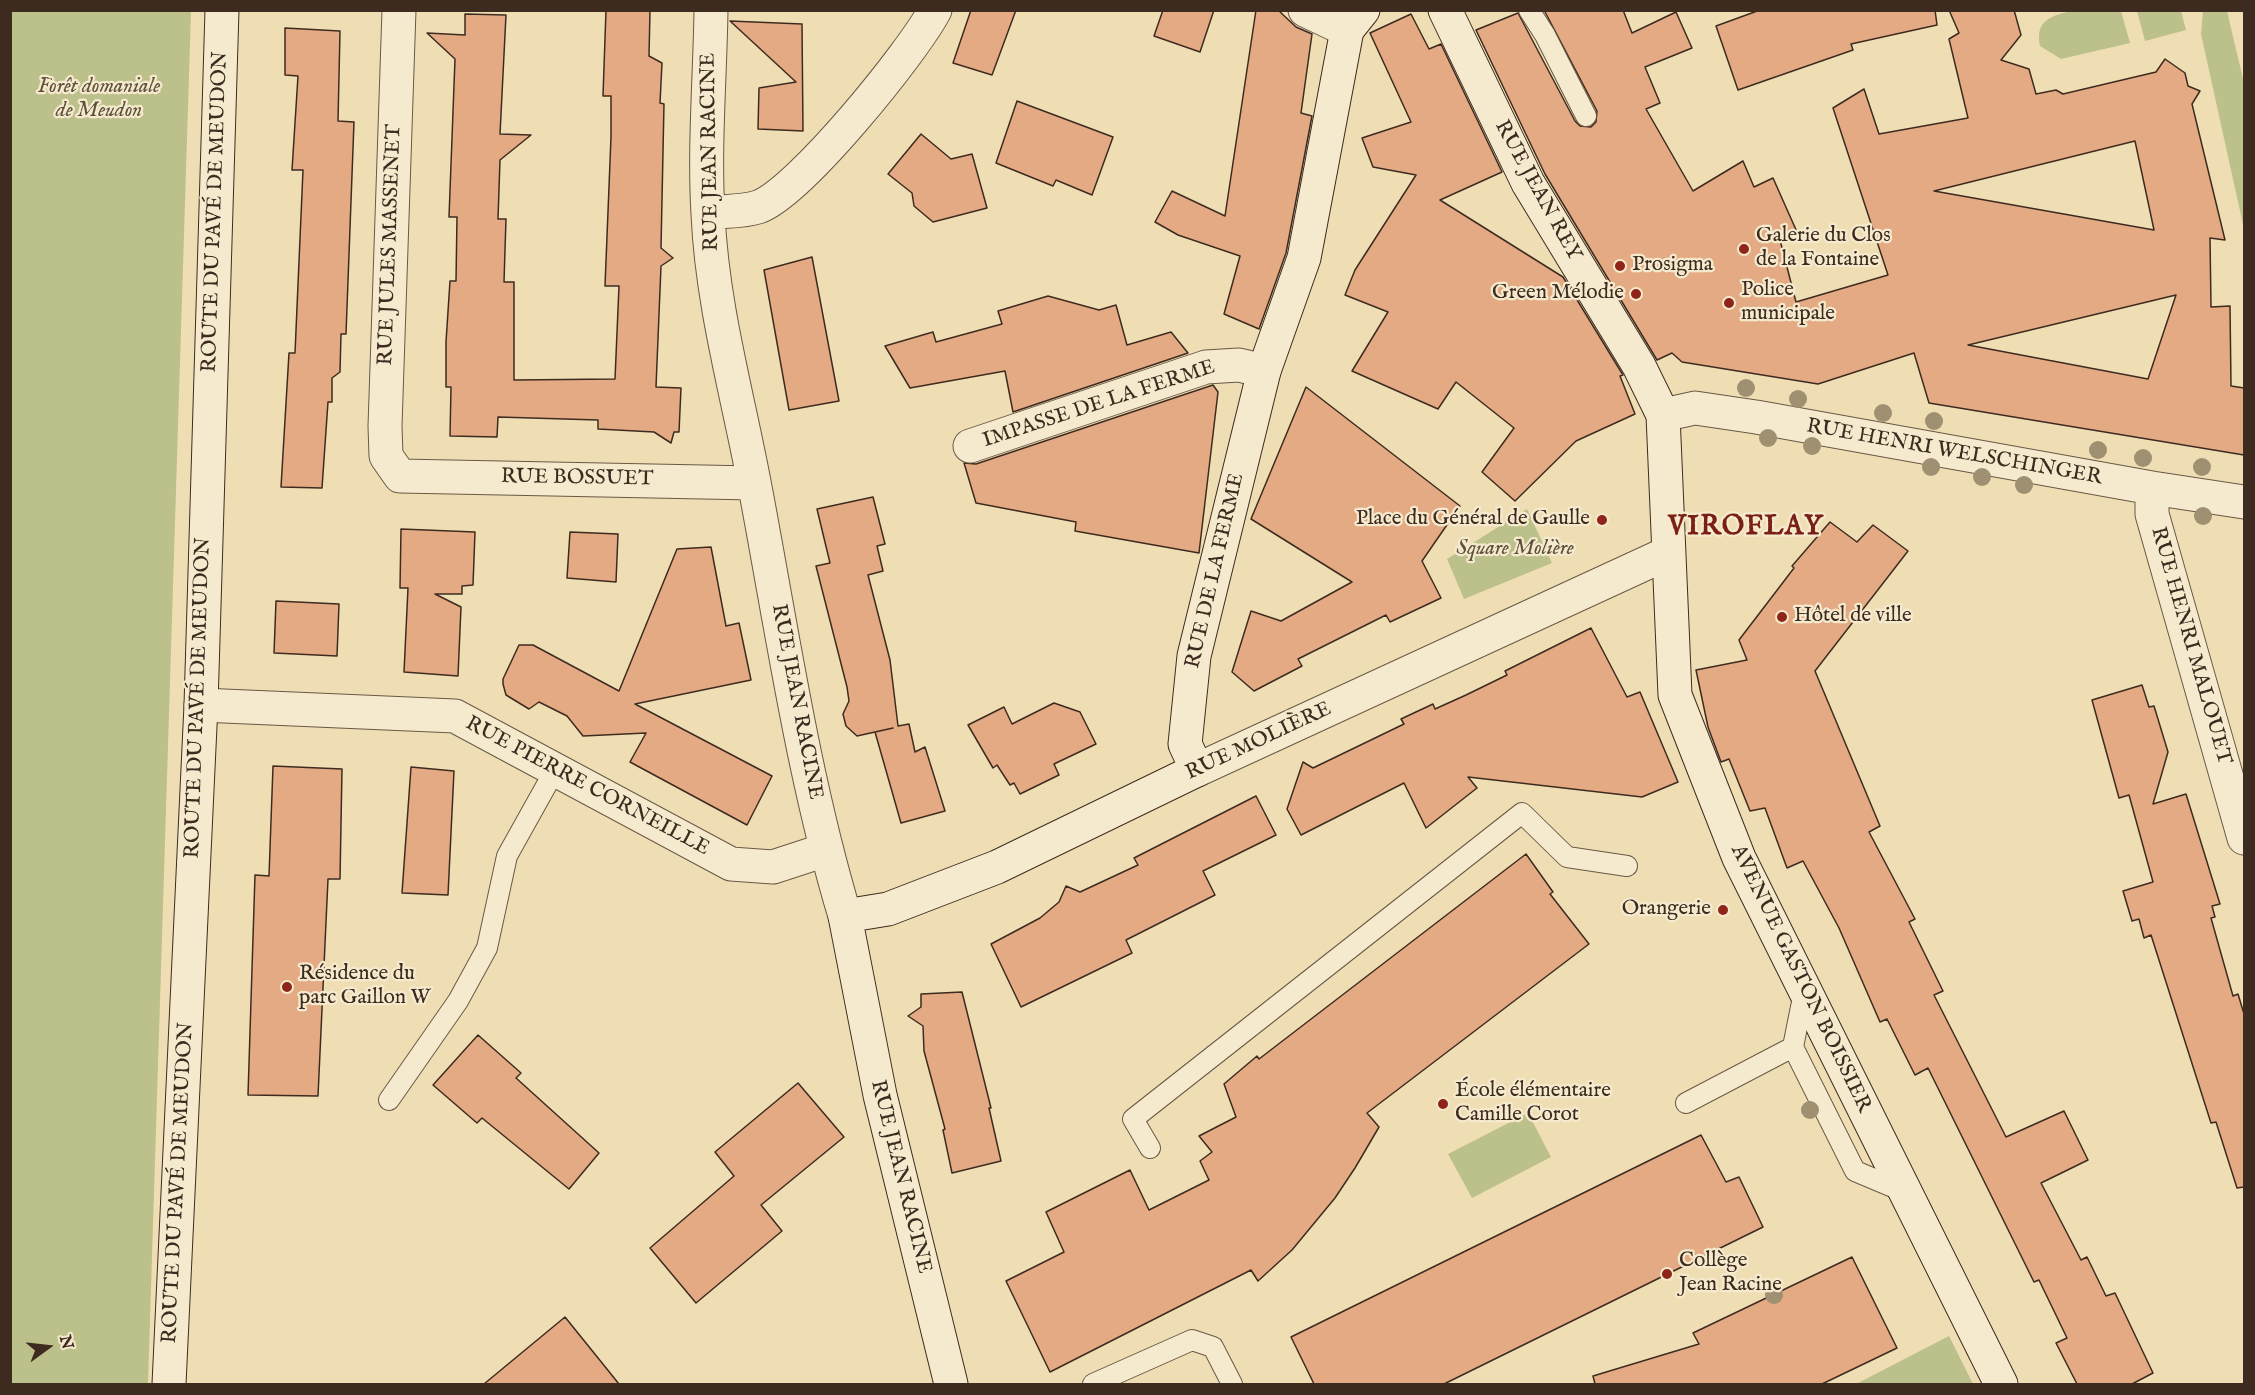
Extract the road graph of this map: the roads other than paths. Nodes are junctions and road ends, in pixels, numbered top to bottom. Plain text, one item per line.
1 (222, 10) edge
2 (399, 10) edge
3 (711, 10) edge
4 (935, 10) edge
5 (1305, 10) edge
6 (1445, 10) edge
7 (1529, 10) edge
8 (1355, 20) edge
9 (1587, 116) dead end
10 (708, 213) junction
11 (1264, 371) junction
12 (1663, 415) junction
13 (970, 446) dead end
14 (400, 476) joint
15 (754, 483) junction
16 (2152, 489) junction
17 (2244, 502) edge
18 (1668, 553) junction
19 (201, 705) junction
20 (555, 770) junction
21 (1197, 770) junction
22 (2244, 838) edge
23 (825, 850) junction
24 (1627, 866) dead end
25 (845, 916) junction
26 (1804, 990) junction
27 (1793, 1047) junction
28 (389, 1100) dead end
29 (1686, 1103) dead end
30 (1150, 1148) dead end
31 (1905, 1192) junction
32 (170, 1384) edge
33 (951, 1384) edge
34 (1093, 1384) edge
35 (1232, 1384) edge
36 (2001, 1384) edge

1 - 19 street, ROUTE DU PAVÉ DE MEUDON
2 - 14 street, RUE JULES MASSENET
3 - 10 street, RUE JEAN RACINE
4 - 10 street
5 - 8 street
6 - 12 street, RUE JEAN REY
7 - 9 lane
8 - 11 street, RUE DE LA FERME
10 - 15 street, RUE JEAN RACINE
11 - 13 street, IMPASSE DE LA FERME
11 - 21 street, RUE DE LA FERME
12 - 16 street, RUE HENRI WELSCHINGER
12 - 18 street
14 - 15 street, RUE BOSSUET
15 - 23 street, RUE JEAN RACINE
16 - 17 street, RUE HENRI WELSCHINGER
16 - 22 street, RUE HENRI MALOUET
18 - 21 street, RUE MOLIÈRE
18 - 26 street, AVENUE GASTON BOISSIER
19 - 20 street, RUE PIERRE CORNEILLE
19 - 32 street, ROUTE DU PAVÉ DE MEUDON
20 - 23 street, RUE PIERRE CORNEILLE
20 - 28 lane
21 - 25 street, RUE MOLIÈRE
23 - 25 street, RUE JEAN RACINE
24 - 30 lane
25 - 33 street, RUE JEAN RACINE
26 - 27 lane
26 - 31 street, AVENUE GASTON BOISSIER
27 - 29 lane
27 - 31 lane
31 - 36 street, AVENUE GASTON BOISSIER
34 - 35 lane

